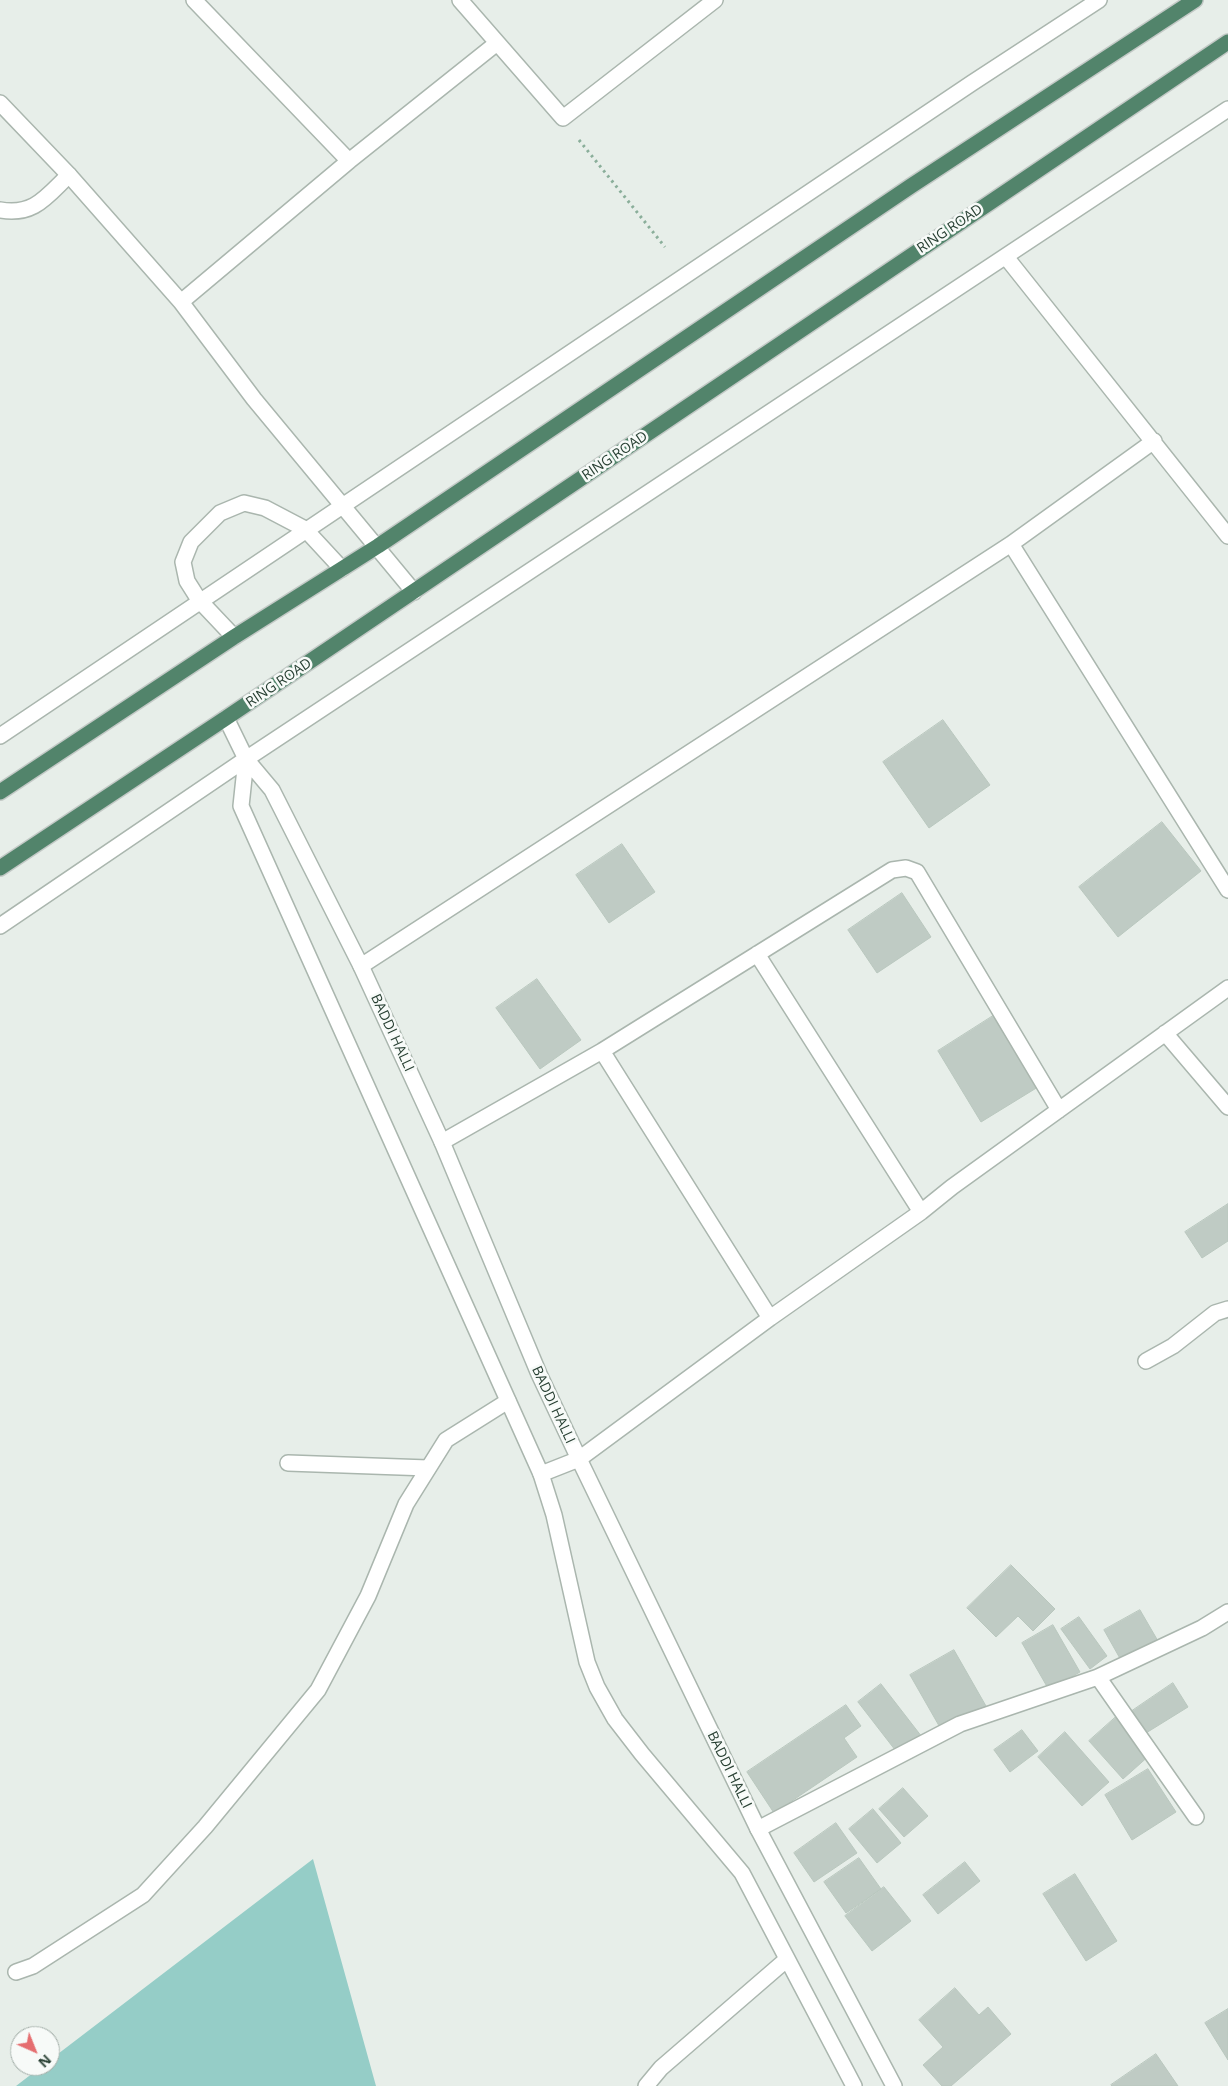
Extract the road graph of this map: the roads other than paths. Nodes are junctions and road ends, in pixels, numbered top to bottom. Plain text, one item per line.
1 (194, 0) edge
2 (460, 0) edge
3 (715, 0) edge
4 (1099, 0) edge
5 (1195, 0) edge
6 (1228, 42) edge
7 (498, 43) junction
8 (0, 103) edge
9 (1228, 109) edge
10 (350, 161) junction
11 (68, 176) junction
12 (0, 210) edge
13 (1006, 257) junction
14 (181, 302) junction
15 (1154, 441) junction
16 (343, 504) junction
17 (305, 529) junction
18 (1228, 536) edge
19 (1010, 544) junction
20 (378, 546) junction
21 (342, 569) junction
22 (414, 592) junction
23 (199, 600) junction
24 (234, 637) junction
25 (226, 718) junction
26 (0, 736) edge
27 (246, 759) junction
28 (0, 792) edge
29 (0, 868) edge
30 (1228, 890) edge
31 (0, 926) edge
32 (757, 954) junction
33 (361, 966) junction
34 (1228, 988) edge
35 (1165, 1033) junction
36 (602, 1051) junction
37 (1228, 1107) edge
38 (1059, 1110) junction
39 (442, 1142) junction
40 (922, 1212) junction
41 (1228, 1309) edge
42 (770, 1318) junction
43 (1146, 1361) dead end
44 (508, 1401) junction
45 (579, 1459) junction
46 (288, 1463) dead end
47 (428, 1468) junction
48 (541, 1474) junction
49 (1228, 1612) edge
50 (1098, 1677) junction
51 (1196, 1817) dead end
52 (758, 1829) junction
53 (786, 1960) junction
54 (16, 1972) dead end
55 (646, 2086) edge
56 (854, 2086) edge
57 (894, 2086) edge

1 - 10 street
2 - 7 street
3 - 7 street
4 - 16 street
5 - 20 highway
6 - 22 highway, RING ROAD
7 - 10 street
8 - 11 street
9 - 13 street
10 - 14 street
11 - 12 street
11 - 14 street
13 - 15 street
13 - 27 street
14 - 16 street
15 - 18 street
15 - 19 street
16 - 17 street
16 - 20 street
17 - 21 street
17 - 23 street
17 - 23 street
19 - 30 street
19 - 33 street
20 - 21 highway
20 - 22 street
21 - 24 highway
22 - 25 highway, RING ROAD
23 - 24 street
23 - 26 street
24 - 28 highway
25 - 27 street, BADDI HALLI
25 - 29 highway, RING ROAD
27 - 31 street
27 - 33 street, BADDI HALLI
27 - 44 street
32 - 36 street
32 - 38 street
32 - 40 street
33 - 39 street, BADDI HALLI
34 - 35 street
35 - 37 street
35 - 38 street
36 - 39 street
36 - 42 street
38 - 40 street
39 - 45 street, BADDI HALLI
40 - 42 street
41 - 43 street
42 - 45 street
44 - 47 street
44 - 48 street
45 - 48 street
45 - 52 street, BADDI HALLI
46 - 47 street
47 - 54 street
48 - 53 street
49 - 50 street
50 - 51 street
50 - 52 street
52 - 57 street, BADDI HALLI
53 - 55 street
53 - 56 street

